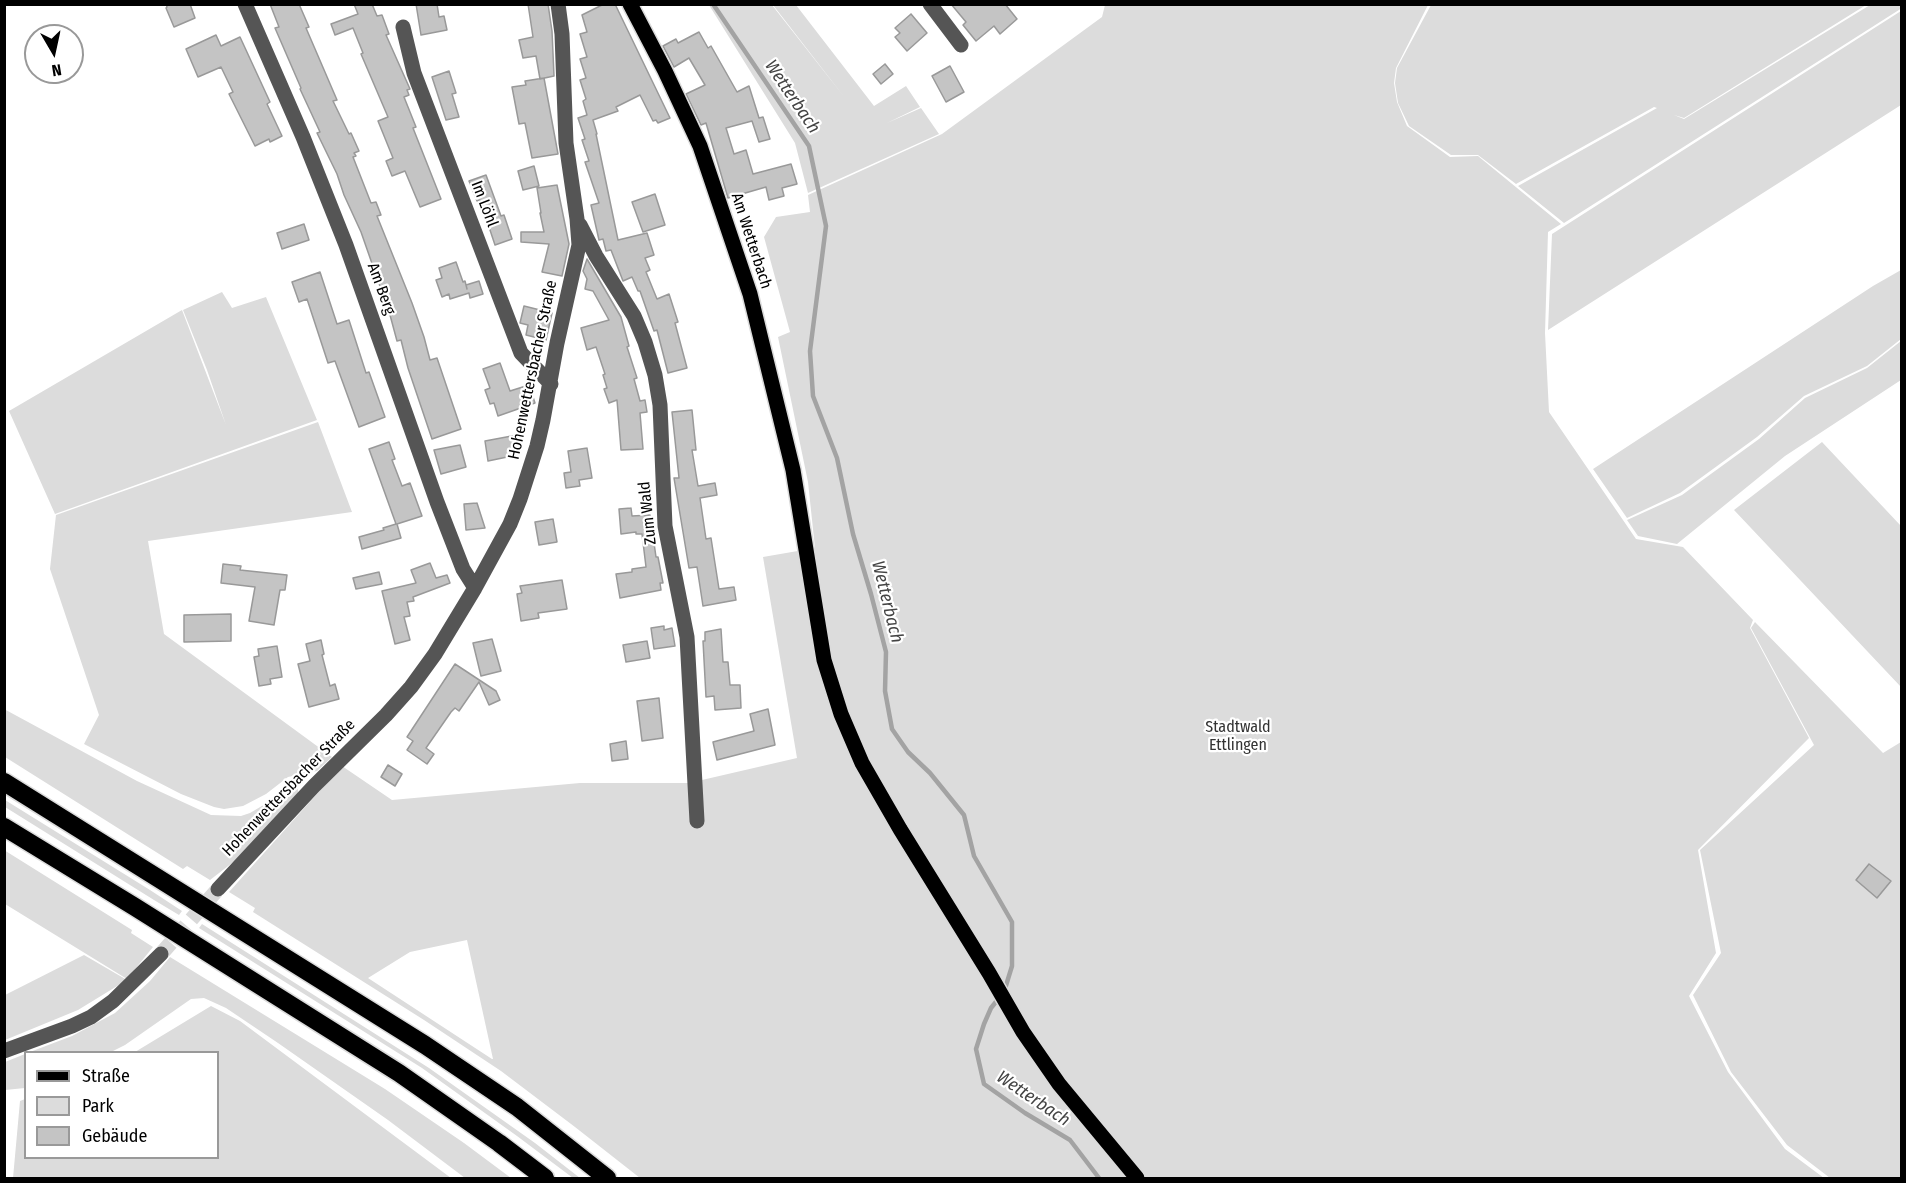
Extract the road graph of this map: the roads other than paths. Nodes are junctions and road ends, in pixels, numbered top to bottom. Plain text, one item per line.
1 (245, 4) edge
2 (558, 4) edge
3 (630, 4) edge
4 (930, 4) edge
5 (403, 27) dead end
6 (961, 45) dead end
7 (577, 219) junction
8 (550, 384) junction
9 (475, 588) junction
10 (4, 782) edge
11 (697, 821) dead end
12 (4, 827) edge
13 (218, 888) tunnel mouth
14 (160, 954) tunnel mouth
15 (4, 1051) edge
16 (544, 1179) edge
17 (606, 1179) edge
18 (1137, 1179) edge

1 - 9 street, Am Berg
2 - 7 street, Hohenwettersbacher Straße
3 - 18 main road, Am Wetterbach
4 - 6 street
5 - 8 street, Im Löhl
7 - 8 street, Hohenwettersbacher Straße
7 - 11 street, Zum Wald
8 - 9 street, Hohenwettersbacher Straße
9 - 13 street, Hohenwettersbacher Straße
10 - 17 highway
12 - 16 highway
14 - 15 street

